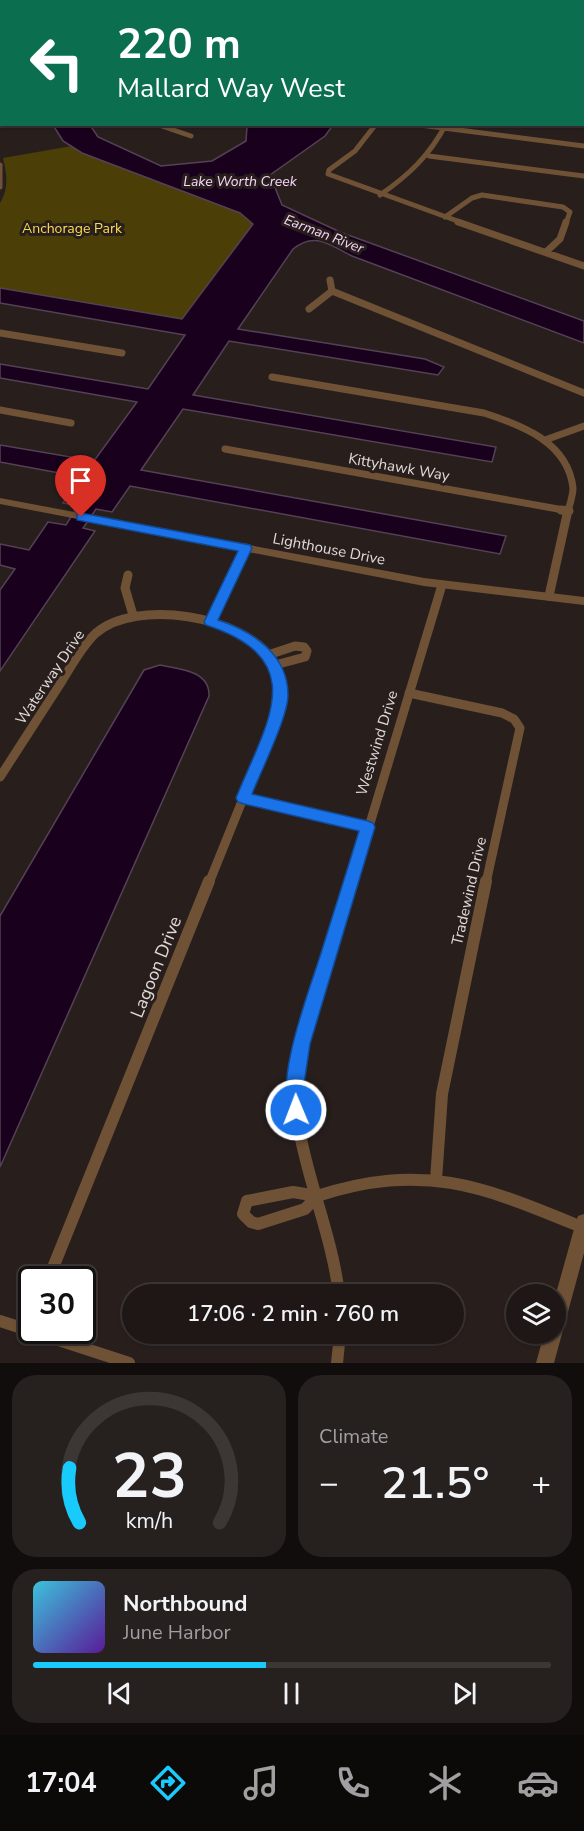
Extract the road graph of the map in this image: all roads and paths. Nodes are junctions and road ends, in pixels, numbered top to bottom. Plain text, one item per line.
1 (161, 126) edge
2 (375, 126) edge
3 (445, 127) edge
4 (191, 136) dead end
5 (584, 146) edge
6 (429, 156) junction
7 (0, 165) edge
8 (584, 176) edge
9 (0, 187) edge
10 (380, 195) junction
11 (445, 217) junction
12 (546, 252) junction
13 (584, 266) edge
14 (330, 280) dead end
15 (332, 291) junction
16 (309, 309) dead end
17 (0, 333) edge
18 (122, 353) dead end
19 (272, 377) dead end
20 (584, 393) edge
21 (0, 410) edge
22 (71, 423) dead end
23 (584, 426) edge
24 (545, 440) junction
25 (225, 449) dead end
26 (0, 501) edge
27 (569, 511) junction
28 (246, 548) junction
29 (129, 575) dead end
30 (442, 585) junction
31 (549, 596) junction
32 (584, 601) edge
33 (133, 615) junction
34 (210, 622) junction
35 (409, 693) junction
36 (0, 777) edge
37 (244, 798) junction
38 (368, 827) junction
39 (436, 1180) junction
40 (317, 1196) junction
41 (584, 1226) edge
42 (54, 1266) edge
43 (338, 1284) edge
44 (566, 1289) edge
45 (0, 1321) edge
46 (18, 1323) edge
47 (79, 1344) edge
48 (339, 1344) edge
49 (550, 1344) edge
50 (129, 1363) edge
51 (337, 1363) edge
52 (545, 1363) edge

1 - 4 street
2 - 10 street
3 - 5 street
3 - 6 street
6 - 8 street
6 - 10 street
7 - 9 street
10 - 11 street
11 - 12 street
11 - 12 street
12 - 13 street
14 - 15 street
15 - 16 street
15 - 20 street
17 - 18 street
19 - 24 street
21 - 22 street
23 - 24 street
24 - 27 street
25 - 27 street, Kittyhawk Way
26 - 28 street, Lighthouse Drive
27 - 31 street
28 - 30 street, Lighthouse Drive
28 - 34 street
29 - 33 street
30 - 31 street, Lighthouse Drive
30 - 35 street, Westwind Drive
31 - 32 street, Lighthouse Drive
33 - 34 street, Waterway Drive
33 - 36 street, Waterway Drive
34 - 37 street, Lagoon Drive
35 - 38 street, Westwind Drive
35 - 39 street, Tradewind Drive
37 - 38 street
37 - 42 street, Lagoon Drive
38 - 40 street, Westwind Drive
39 - 40 street
39 - 41 street
40 - 40 street
40 - 43 street, Westwind Drive
41 - 44 street
45 - 46 street
47 - 50 street
48 - 51 street
49 - 52 street

